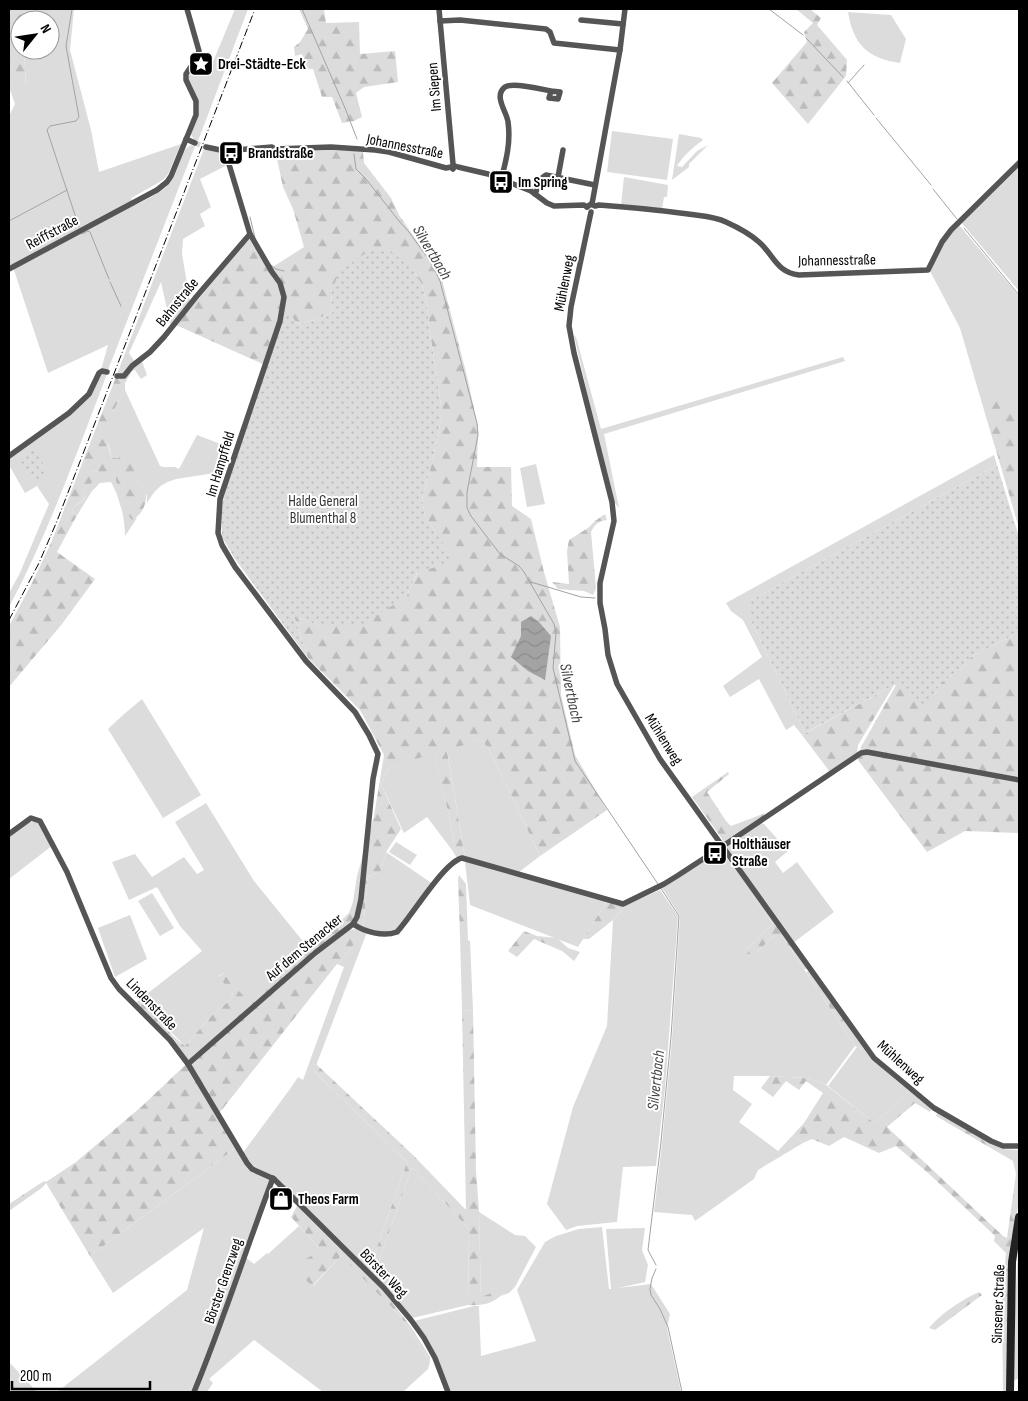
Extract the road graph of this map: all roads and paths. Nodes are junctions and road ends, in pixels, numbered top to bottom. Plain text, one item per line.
1 (187, 9) edge
2 (439, 9) edge
3 (625, 9) edge
4 (581, 20) dead end
5 (440, 21) junction
6 (623, 24) junction
7 (620, 50) junction
8 (551, 90) dead end
9 (186, 139) junction
10 (195, 143) tunnel mouth
11 (206, 148) tunnel mouth
12 (563, 150) dead end
13 (225, 151) junction
14 (1019, 163) edge
15 (453, 166) junction
16 (558, 177) junction
17 (502, 180) junction
18 (595, 185) junction
19 (535, 194) junction
20 (591, 207) junction
21 (250, 234) junction
22 (9, 269) edge
23 (107, 372) dead end
24 (117, 376) dead end
25 (9, 456) edge
26 (378, 754) joint
27 (1019, 780) edge
28 (9, 834) edge
29 (723, 846) junction
30 (353, 924) junction
31 (188, 1064) junction
32 (1019, 1146) edge
33 (273, 1178) junction
34 (282, 1186) joint
35 (1019, 1217) edge
36 (194, 1392) edge
37 (448, 1392) edge
38 (1010, 1392) edge

1 - 9 street, Reiffstraße
2 - 5 street, Im Siepen
3 - 6 street, Mühlenweg
4 - 6 street
5 - 7 street
5 - 15 street, Im Siepen
6 - 7 street, Mühlenweg
7 - 18 street, Mühlenweg
8 - 17 street
9 - 10 street
9 - 22 street, Reiffstraße
11 - 13 street, Johannesstraße
12 - 16 street
13 - 15 street, Johannesstraße
13 - 21 street
14 - 20 street, Johannesstraße
15 - 17 street, Johannesstraße
16 - 18 street
16 - 19 street
17 - 19 street, Johannesstraße
18 - 20 street, Mühlenweg
19 - 20 street, Johannesstraße
20 - 29 street, Mühlenweg
21 - 24 street, Bahnstraße
21 - 26 street, Im Hampffeld
23 - 25 street
26 - 30 street, Auf dem Stenacker
27 - 29 street
28 - 31 street, Lindenstraße
29 - 30 street
29 - 32 street, Mühlenweg
30 - 31 street, Auf dem Stenacker
31 - 33 street, Lindenstraße
33 - 34 street, Lindenstraße
33 - 36 street, Börster Grenzweg
34 - 37 street, Börster Weg
35 - 38 main road, Sinsener Straße

